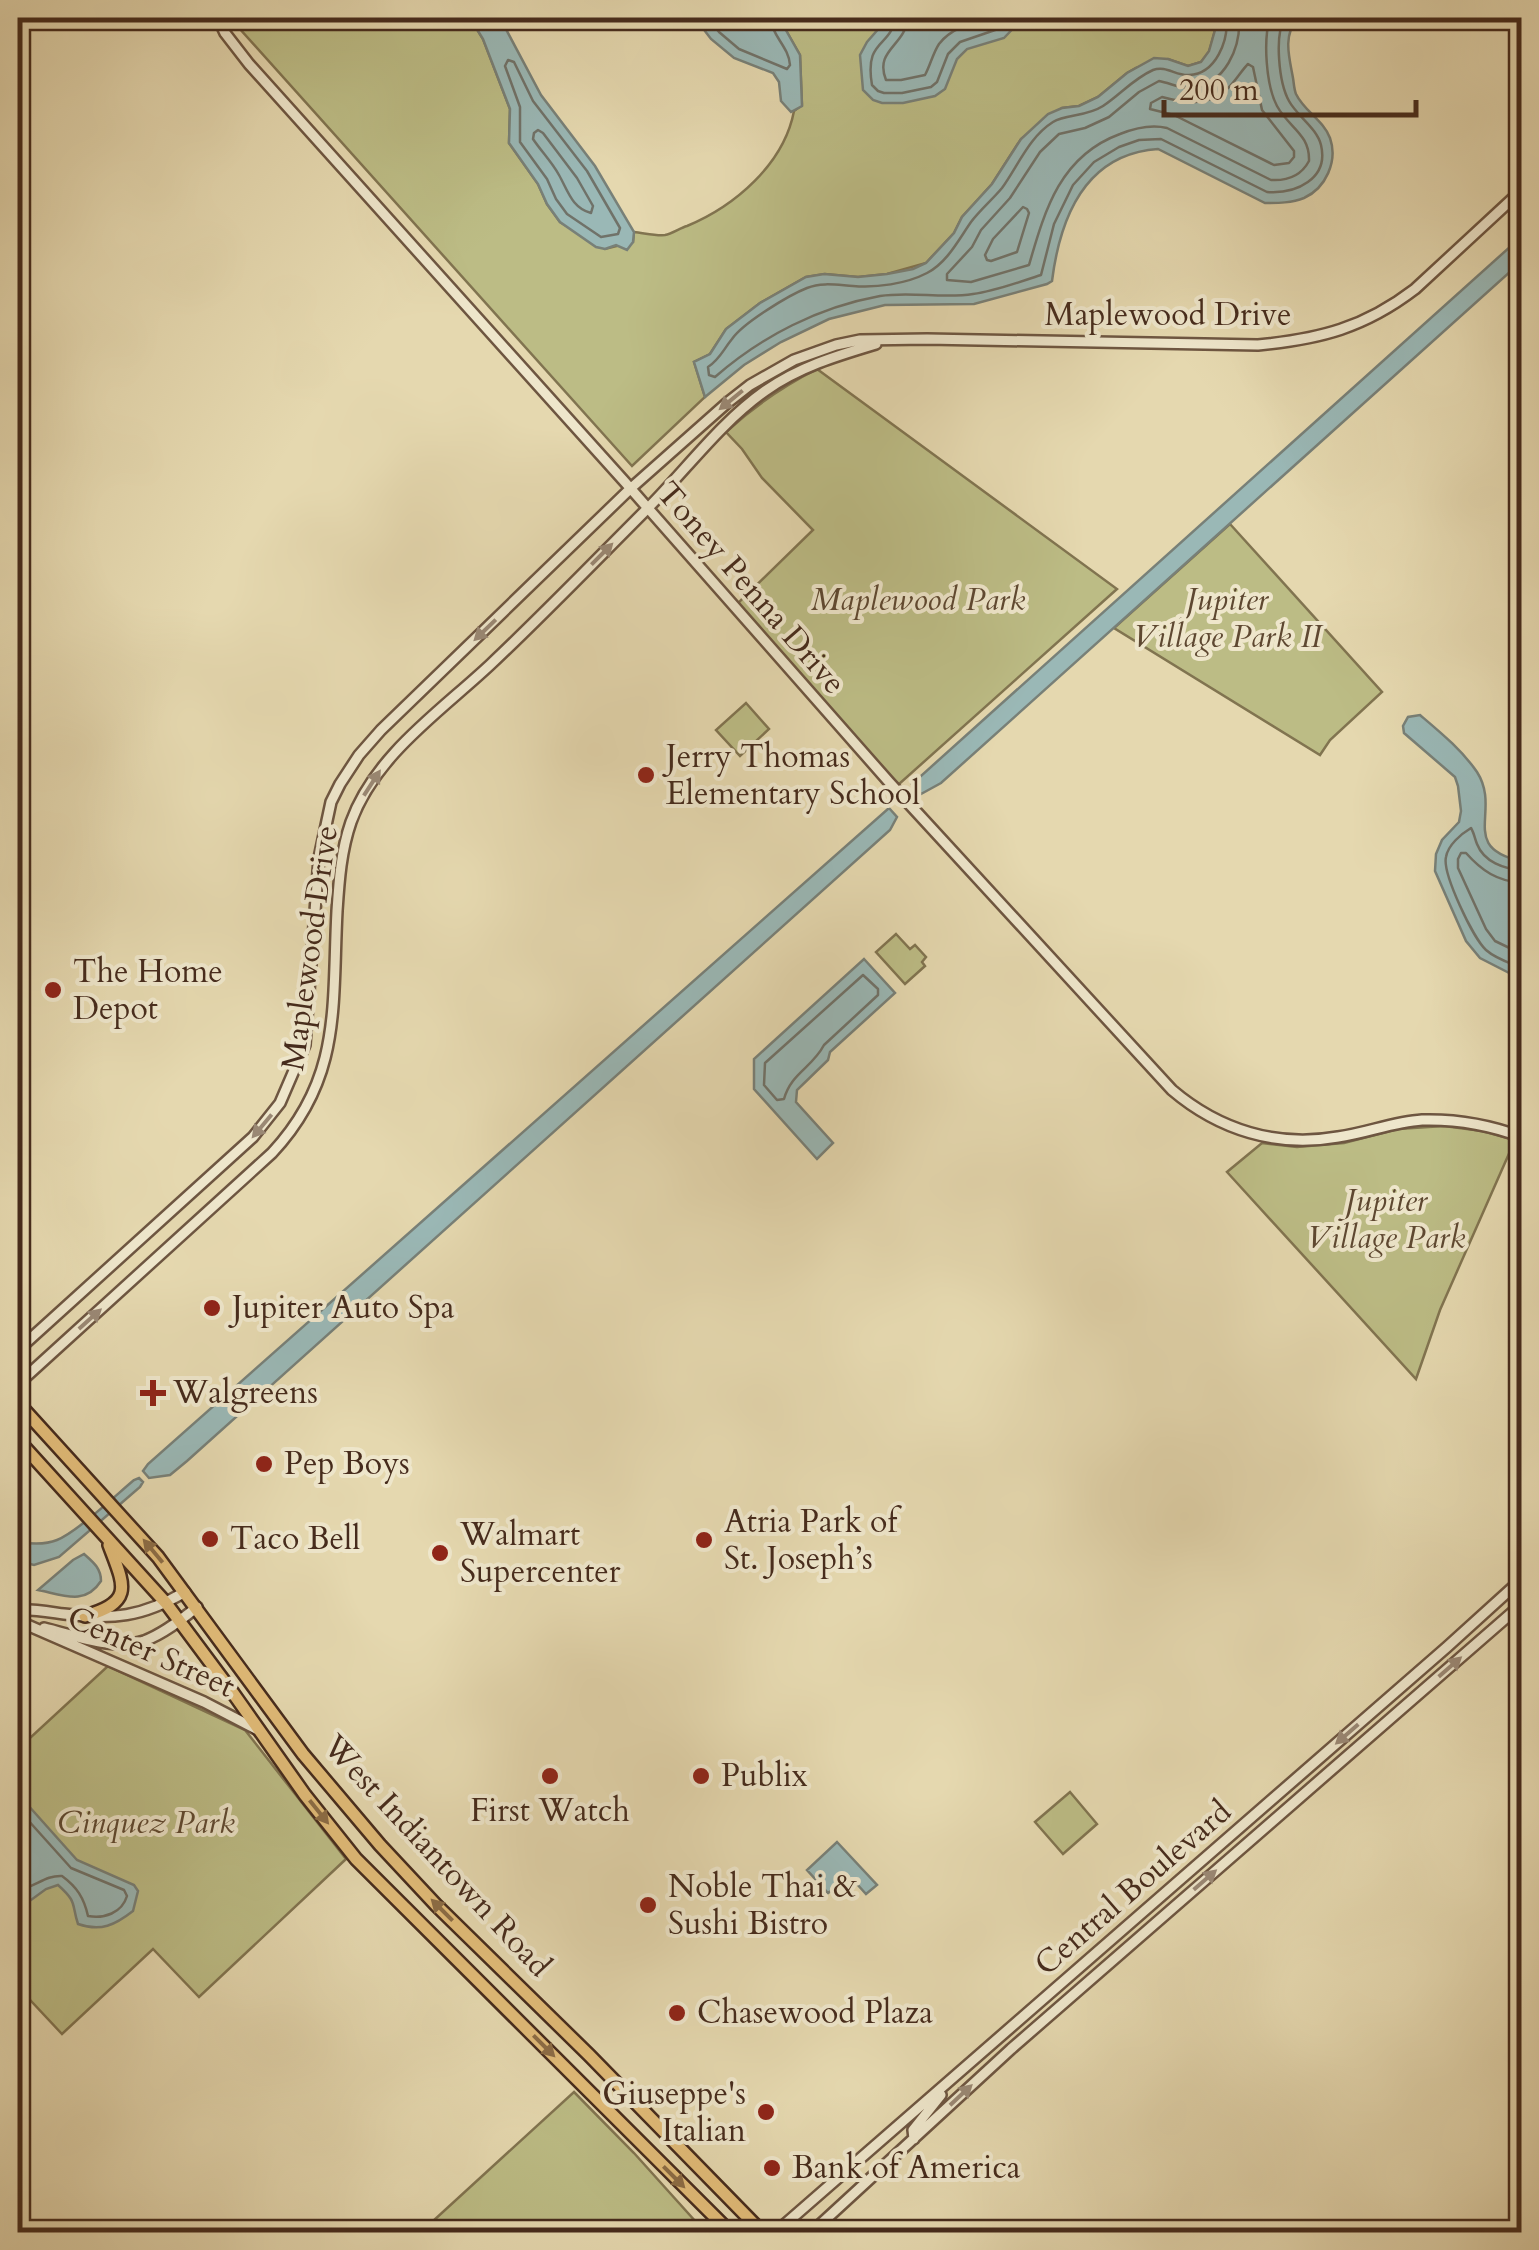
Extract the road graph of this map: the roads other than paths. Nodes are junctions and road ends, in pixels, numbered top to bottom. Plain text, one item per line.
1 (218, 18) edge
2 (1522, 190) edge
3 (883, 342) junction
4 (630, 488) junction
5 (648, 508) junction
6 (1522, 1137) edge
7 (18, 1350) edge
8 (18, 1384) edge
9 (18, 1404) edge
10 (18, 1440) edge
11 (103, 1532) junction
12 (1522, 1579) edge
13 (185, 1592) junction
14 (166, 1603) junction
15 (1522, 1604) edge
16 (197, 1607) junction
17 (18, 1610) edge
18 (86, 1616) junction
19 (20, 1621) edge
20 (180, 1621) junction
21 (262, 1733) junction
22 (1018, 2020) junction
23 (1031, 2032) junction
24 (958, 2073) junction
25 (914, 2139) junction
26 (730, 2232) edge
27 (762, 2232) edge
28 (776, 2232) edge
29 (812, 2232) edge

1 - 4 street, Toney Penna Drive
2 - 3 street, Maplewood Drive
3 -> 4 street, Maplewood Drive
3 - 5 street, Maplewood Drive
4 - 5 street, Toney Penna Drive
4 -> 7 street, Maplewood Drive
5 - 6 street, Toney Penna Drive
8 -> 5 street, Maplewood Drive
13 -> 9 main road, West Indiantown Road
10 - 11 main road, West Indiantown Road
11 - 14 main road, West Indiantown Road
11 - 18 main road
12 -> 22 street, Central Boulevard
13 - 14 street, Center Street
13 - 16 main road, West Indiantown Road
14 - 18 street, Center Street
14 - 20 main road, West Indiantown Road
23 -> 15 street, Central Boulevard
16 - 20 street
27 -> 16 main road, West Indiantown Road
17 - 18 street, Center Street
19 - 20 street
19 - 21 street, Center Street
20 - 21 main road, West Indiantown Road
21 -> 26 main road, West Indiantown Road
22 - 23 street
22 - 24 street, Central Boulevard
25 -> 23 street, Central Boulevard
24 - 25 street
24 - 28 street, Central Boulevard
25 - 29 street, Central Boulevard

